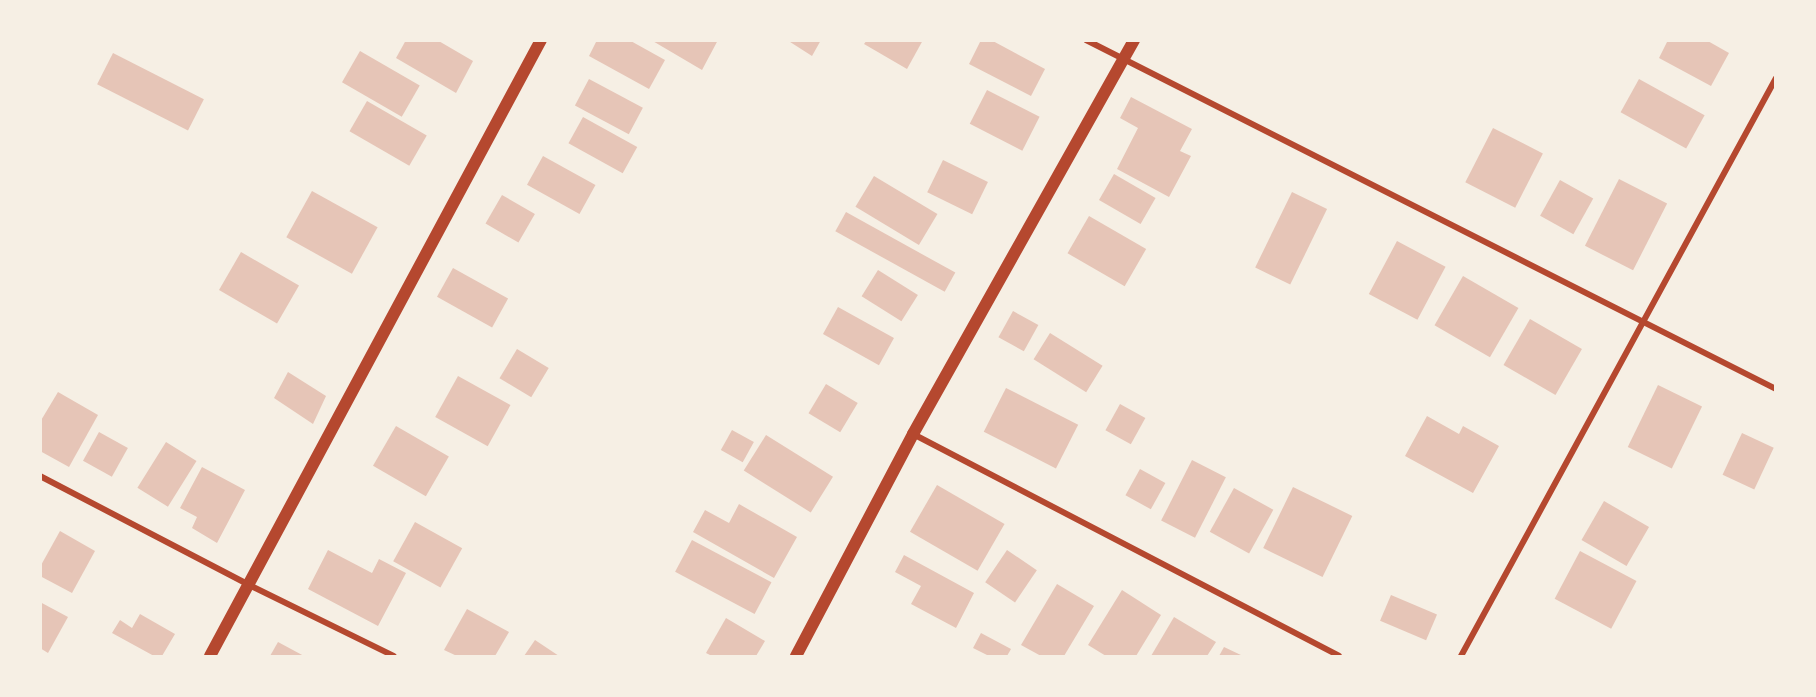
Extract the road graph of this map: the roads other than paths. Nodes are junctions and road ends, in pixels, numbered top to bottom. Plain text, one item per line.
1 (541, 40) edge
2 (1086, 40) edge
3 (1134, 40) edge
4 (1124, 59) junction
5 (1776, 78) edge
6 (1642, 322) junction
7 (1776, 389) edge
8 (913, 434) junction
9 (40, 476) edge
10 (249, 585) junction
11 (210, 657) edge
12 (394, 657) edge
13 (796, 657) edge
14 (1339, 657) edge
15 (1461, 657) edge

1 - 10 main road
2 - 4 street
3 - 4 main road
4 - 6 street
4 - 8 main road
5 - 6 street
6 - 7 street
6 - 15 street
8 - 13 main road
8 - 14 street
9 - 10 street
10 - 11 main road
10 - 12 street

